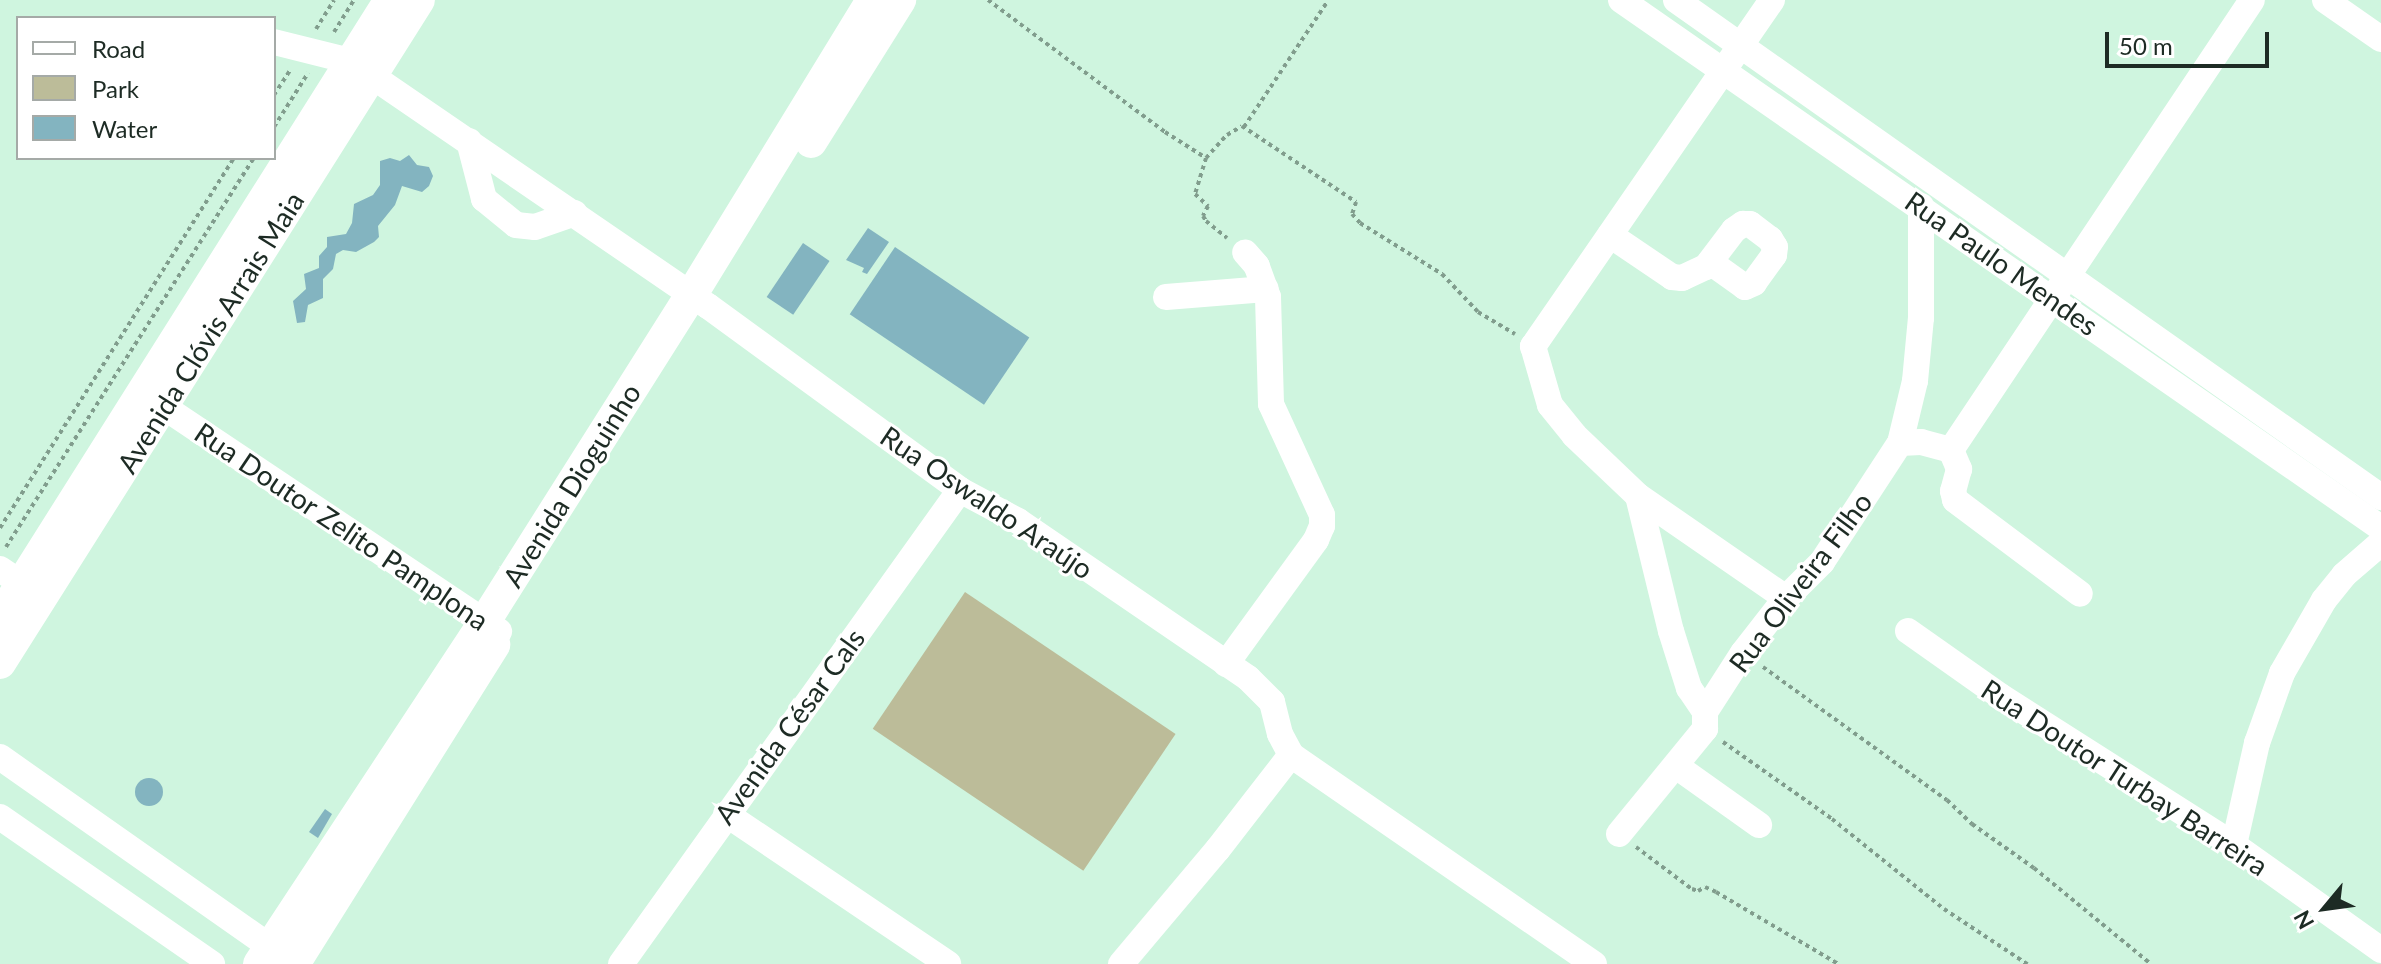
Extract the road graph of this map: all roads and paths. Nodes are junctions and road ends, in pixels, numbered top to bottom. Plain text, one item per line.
1 (390, 0) edge
2 (419, 0) edge
3 (872, 0) edge
4 (900, 0) edge
5 (988, 0) edge
6 (1621, 0) edge
7 (1676, 0) edge
8 (1772, 0) edge
9 (2252, 0) edge
10 (2325, 0) edge
11 (1327, 2) dead end
12 (2381, 39) edge
13 (276, 43) edge
14 (1741, 45) junction
15 (360, 68) junction
16 (1724, 71) junction
17 (1852, 127) junction
18 (1244, 128) junction
19 (469, 141) junction
20 (1836, 148) junction
21 (1206, 158) junction
22 (233, 160) edge
23 (253, 160) edge
24 (1921, 206) junction
25 (575, 213) junction
26 (1610, 235) junction
27 (1996, 243) junction
28 (1245, 252) joint
29 (1710, 262) dead end
30 (2059, 288) junction
31 (1266, 289) junction
32 (1166, 297) dead end
33 (700, 300) junction
34 (1533, 346) junction
35 (153, 400) junction
36 (2220, 402) junction
37 (1900, 443) junction
38 (1951, 450) junction
39 (960, 490) junction
40 (1638, 496) junction
41 (2381, 497) edge
42 (0, 528) edge
43 (2381, 528) edge
44 (2381, 543) edge
45 (0, 557) edge
46 (11, 576) edge
47 (2080, 594) dead end
48 (1786, 598) junction
49 (0, 618) edge
50 (493, 627) junction
51 (1908, 631) dead end
52 (1743, 653) junction
53 (0, 663) edge
54 (1226, 664) junction
55 (1705, 720) junction
56 (1291, 755) junction
57 (0, 757) edge
58 (1676, 766) junction
59 (726, 814) junction
60 (0, 817) edge
61 (1759, 825) dead end
62 (1619, 834) joint
63 (2234, 845) junction
64 (2381, 950) edge
65 (282, 961) edge
66 (212, 964) edge
67 (621, 964) edge
68 (948, 964) edge
69 (1121, 964) edge
70 (1594, 964) edge
71 (1838, 964) edge
72 (2027, 964) edge
73 (2151, 964) edge

1 - 15 main road, Avenida Clóvis Arrais Maia
2 - 15 main road, Avenida Clóvis Arrais Maia
3 - 33 main road, Avenida Dioguinho
4 - 33 main road, Avenida Dioguinho
5 - 21 path
6 - 16 street, Rua Paulo Mendes
7 - 14 street, Rua Paulo Mendes
8 - 14 street
9 - 30 street
10 - 12 street
11 - 18 path
13 - 15 street, Rua Oswaldo Araújo
14 - 16 street
14 - 17 street, Rua Paulo Mendes
15 - 19 street, Rua Oswaldo Araújo
15 - 35 main road, Avenida Clóvis Arrais Maia
16 - 20 street, Rua Paulo Mendes
16 - 26 street
17 - 20 street
17 - 27 street, Rua Paulo Mendes
18 - 21 path
18 - 34 path
19 - 25 street, Rua Oswaldo Araújo
19 - 25 street
20 - 24 street, Rua Paulo Mendes
21 - 28 path
22 - 42 path
23 - 45 path
24 - 27 street, Rua Paulo Mendes
24 - 37 street, Rua Oliveira Filho
25 - 33 street, Rua Oswaldo Araújo
26 - 29 street
26 - 34 street
27 - 30 street, Rua Paulo Mendes
28 - 31 street
30 - 36 street, Rua Paulo Mendes
30 - 38 street
31 - 32 street
31 - 54 street
33 - 39 street, Rua Oswaldo Araújo
33 - 50 main road, Avenida Dioguinho
34 - 40 street
35 - 46 main road, Avenida Clóvis Arrais Maia
35 - 50 street, Rua Doutor Zelito Pamplona
35 - 53 main road, Avenida Clóvis Arrais Maia
36 - 41 street, Rua Paulo Mendes
36 - 43 street, Rua Paulo Mendes
37 - 38 street
37 - 48 street, Rua Oliveira Filho
38 - 47 street
39 - 54 street, Rua Oswaldo Araújo
39 - 59 street, Avenida César Cals
40 - 48 street
40 - 55 street
44 - 63 street
46 - 49 main road, Avenida Clóvis Arrais Maia
48 - 52 street, Rua Oliveira Filho
50 - 65 main road, Avenida Dioguinho
51 - 63 street, Rua Doutor Turbay Barreira
52 - 55 street, Rua Oliveira Filho
52 - 73 path
54 - 56 street, Rua Oswaldo Araújo
55 - 58 street, Rua Oliveira Filho
55 - 72 path
56 - 69 street
56 - 70 street
57 - 65 street
58 - 61 street
58 - 62 street, Rua Oliveira Filho
59 - 67 street, Avenida César Cals
59 - 68 street
60 - 66 street
62 - 71 path
63 - 64 street, Rua Doutor Turbay Barreira

